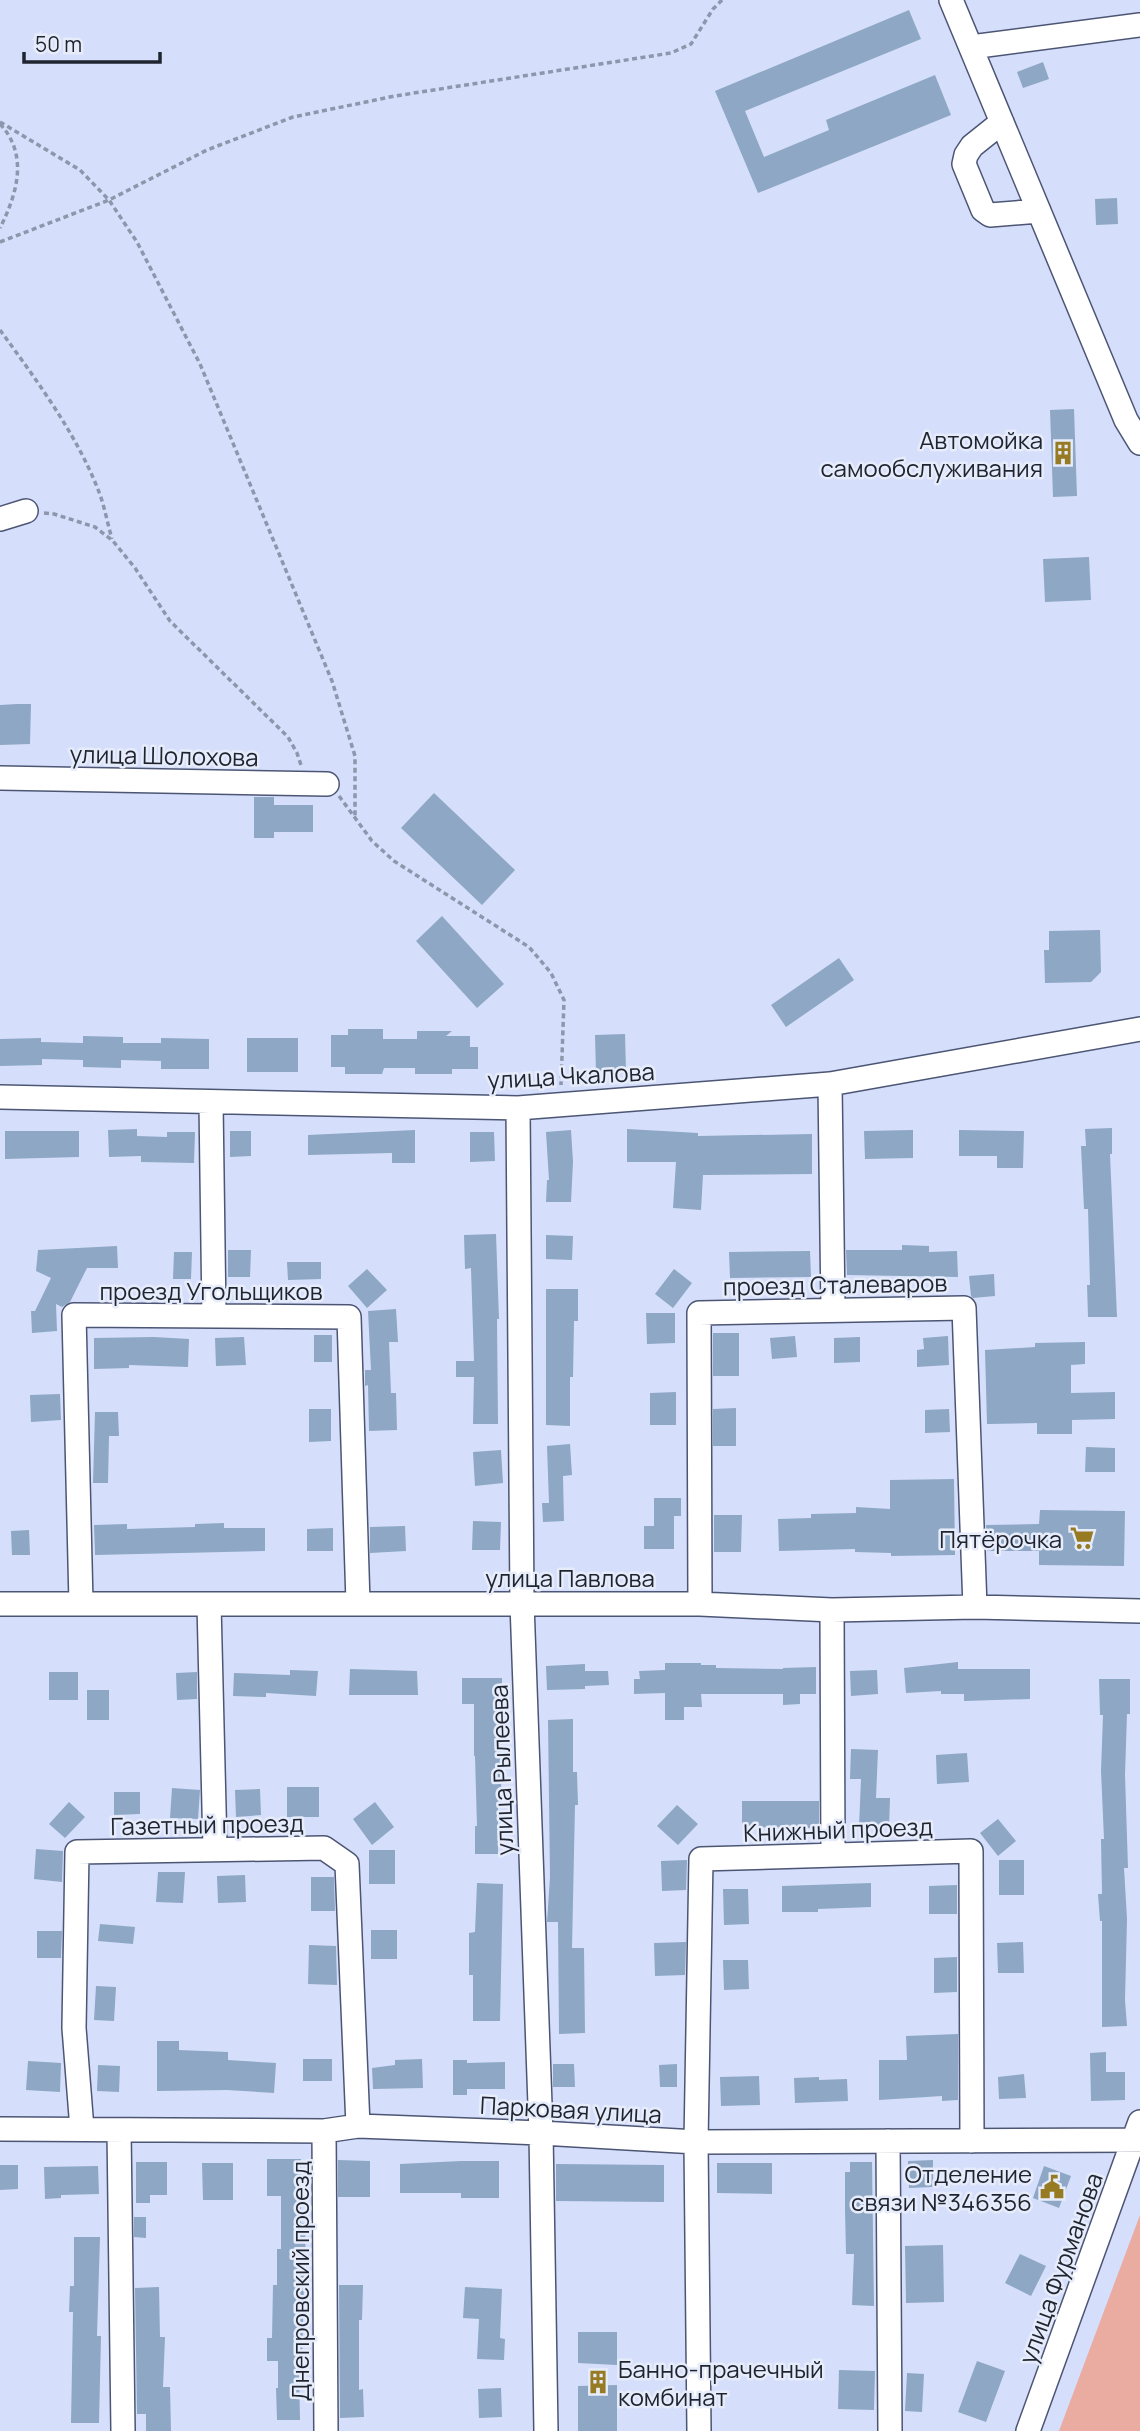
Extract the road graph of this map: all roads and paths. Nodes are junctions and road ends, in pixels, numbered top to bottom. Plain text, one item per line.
1 (722, 0) edge
2 (951, 0) edge
3 (1140, 25) edge
4 (971, 47) junction
5 (1002, 122) junction
6 (0, 123) edge
7 (110, 200) junction
8 (1039, 211) junction
9 (0, 228) edge
10 (0, 242) edge
11 (0, 330) edge
12 (1140, 443) edge
13 (26, 511) joint
14 (0, 519) edge
15 (113, 541) junction
16 (0, 778) edge
17 (317, 784) junction
18 (355, 817) junction
19 (1140, 1029) edge
20 (830, 1084) junction
21 (0, 1097) edge
22 (211, 1103) junction
23 (560, 1104) junction
24 (518, 1108) junction
25 (833, 1310) junction
26 (214, 1316) junction
27 (81, 1603) junction
28 (358, 1603) junction
29 (522, 1603) junction
30 (0, 1604) edge
31 (209, 1604) junction
32 (700, 1604) junction
33 (975, 1607) junction
34 (832, 1610) junction
35 (1140, 1611) edge
36 (215, 1848) junction
37 (833, 1855) junction
38 (359, 2126) junction
39 (0, 2129) edge
40 (82, 2129) junction
41 (119, 2130) junction
42 (324, 2131) junction
43 (541, 2133) junction
44 (1138, 2134) edge
45 (888, 2141) junction
46 (972, 2141) junction
47 (696, 2142) junction
48 (123, 2431) edge
49 (326, 2431) edge
50 (546, 2431) edge
51 (699, 2431) edge
52 (890, 2431) edge
53 (1028, 2431) edge

1 - 7 path
2 - 4 street
3 - 4 street
4 - 5 street
5 - 8 street
5 - 8 street
6 - 7 path
6 - 9 path
7 - 10 path
7 - 18 path
8 - 12 street
11 - 15 path
13 - 14 street
13 - 15 path
15 - 17 path
16 - 17 street, улица Шолохова
17 - 18 path
18 - 23 path
19 - 20 street, улица Чкалова
20 - 23 street, улица Чкалова
20 - 25 street
21 - 22 street, улица Чкалова
22 - 24 street, улица Чкалова
22 - 26 street
23 - 24 street, улица Чкалова
24 - 29 street, улица Рылеева
25 - 32 street, проезд Сталеваров
25 - 33 street, проезд Сталеваров
26 - 27 street, проезд Угольщиков
26 - 28 street, проезд Угольщиков
27 - 30 street, улица Павлова
27 - 31 street, улица Павлова
28 - 29 street, улица Павлова
28 - 31 street, улица Павлова
29 - 32 street, улица Павлова
29 - 43 street, улица Рылеева
31 - 36 street
32 - 34 street, улица Павлова
33 - 34 street, улица Павлова
33 - 35 street, улица Павлова
34 - 37 street
36 - 38 street, Газетный проезд
36 - 40 street, Газетный проезд
37 - 46 street, Книжный проезд
37 - 47 street, Книжный проезд
38 - 42 street, Парковая улица
38 - 43 street, Парковая улица
39 - 40 street, Парковая улица
40 - 41 street, Парковая улица
41 - 42 street, Парковая улица
41 - 48 street
42 - 49 street, Днепровский проезд
43 - 47 street, Парковая улица
43 - 50 street, улица Рылеева
44 - 46 street, Парковая улица
44 - 53 street, улица Фурманова
45 - 46 street, Парковая улица
45 - 47 street, Парковая улица
45 - 52 street
47 - 51 street

